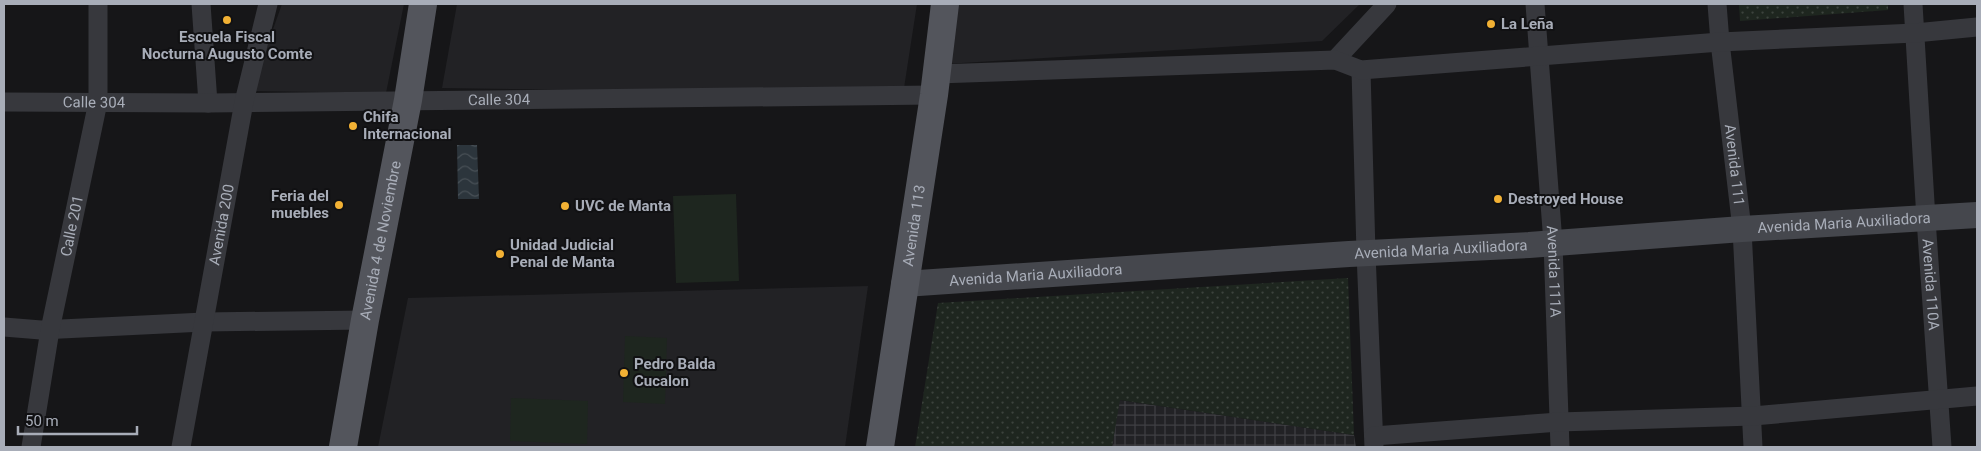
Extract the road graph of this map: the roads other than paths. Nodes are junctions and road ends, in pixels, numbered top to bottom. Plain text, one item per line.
1 (98, 4) edge
2 (201, 4) edge
3 (268, 4) edge
4 (423, 4) edge
5 (945, 4) edge
6 (1386, 4) edge
7 (1535, 4) edge
8 (1718, 4) edge
9 (1913, 4) edge
10 (1977, 27) edge
11 (1914, 33) junction
12 (1720, 42) junction
13 (1538, 56) junction
14 (1335, 60) junction
15 (1361, 70) junction
16 (936, 84) junction
17 (408, 100) junction
18 (4, 102) edge
19 (98, 102) junction
20 (244, 102) junction
21 (208, 103) junction
22 (1977, 215) edge
23 (1926, 219) junction
24 (1742, 229) junction
25 (1553, 243) junction
26 (1366, 253) junction
27 (904, 284) junction
28 (365, 320) junction
29 (204, 322) junction
30 (4, 327) edge
31 (50, 330) junction
32 (1977, 396) edge
33 (1939, 398) junction
34 (1753, 416) junction
35 (1560, 422) junction
36 (1374, 442) edge
37 (31, 447) edge
38 (181, 447) edge
39 (343, 447) edge
40 (880, 447) edge
41 (1560, 447) edge
42 (1753, 447) edge
43 (1942, 447) edge

1 - 19 street, Calle 201
2 - 21 street
3 - 20 street, Avenida 200
4 - 17 main road, Avenida 4 de Noviembre
5 - 16 main road, Avenida 113
6 - 14 street
7 - 13 street, Avenida 111A
8 - 12 street, Avenida 111
9 - 11 street, Avenida 110A
10 - 11 street
11 - 12 street
11 - 23 street, Avenida 110A
12 - 13 street
12 - 24 street, Avenida 111
13 - 15 street
13 - 25 street, Avenida 111A
14 - 15 street
14 - 16 street, Calle 304
15 - 26 street
16 - 17 street, Calle 304
16 - 27 main road, Avenida 113
17 - 20 street, Calle 304
17 - 28 main road, Avenida 4 de Noviembre
18 - 19 street, Calle 304
19 - 21 street, Calle 304
19 - 31 street, Calle 201
20 - 21 street, Calle 304
20 - 29 street, Avenida 200
22 - 23 main road, Avenida Maria Auxiliadora
23 - 24 main road, Avenida Maria Auxiliadora
23 - 33 street, Avenida 110A
24 - 25 main road, Avenida Maria Auxiliadora
24 - 34 street, Avenida 111
25 - 26 main road, Avenida Maria Auxiliadora
25 - 35 street, Avenida 111A
26 - 27 main road, Avenida Maria Auxiliadora
26 - 36 street
27 - 40 main road, Avenida 113
28 - 29 street
28 - 39 main road, Avenida 4 de Noviembre
29 - 31 street
29 - 38 street, Avenida 200
30 - 31 street
31 - 37 street, Calle 201
32 - 33 street
33 - 34 street
33 - 43 street, Avenida 110A
34 - 35 street
34 - 42 street, Avenida 111
35 - 36 street
35 - 41 street, Avenida 111A

